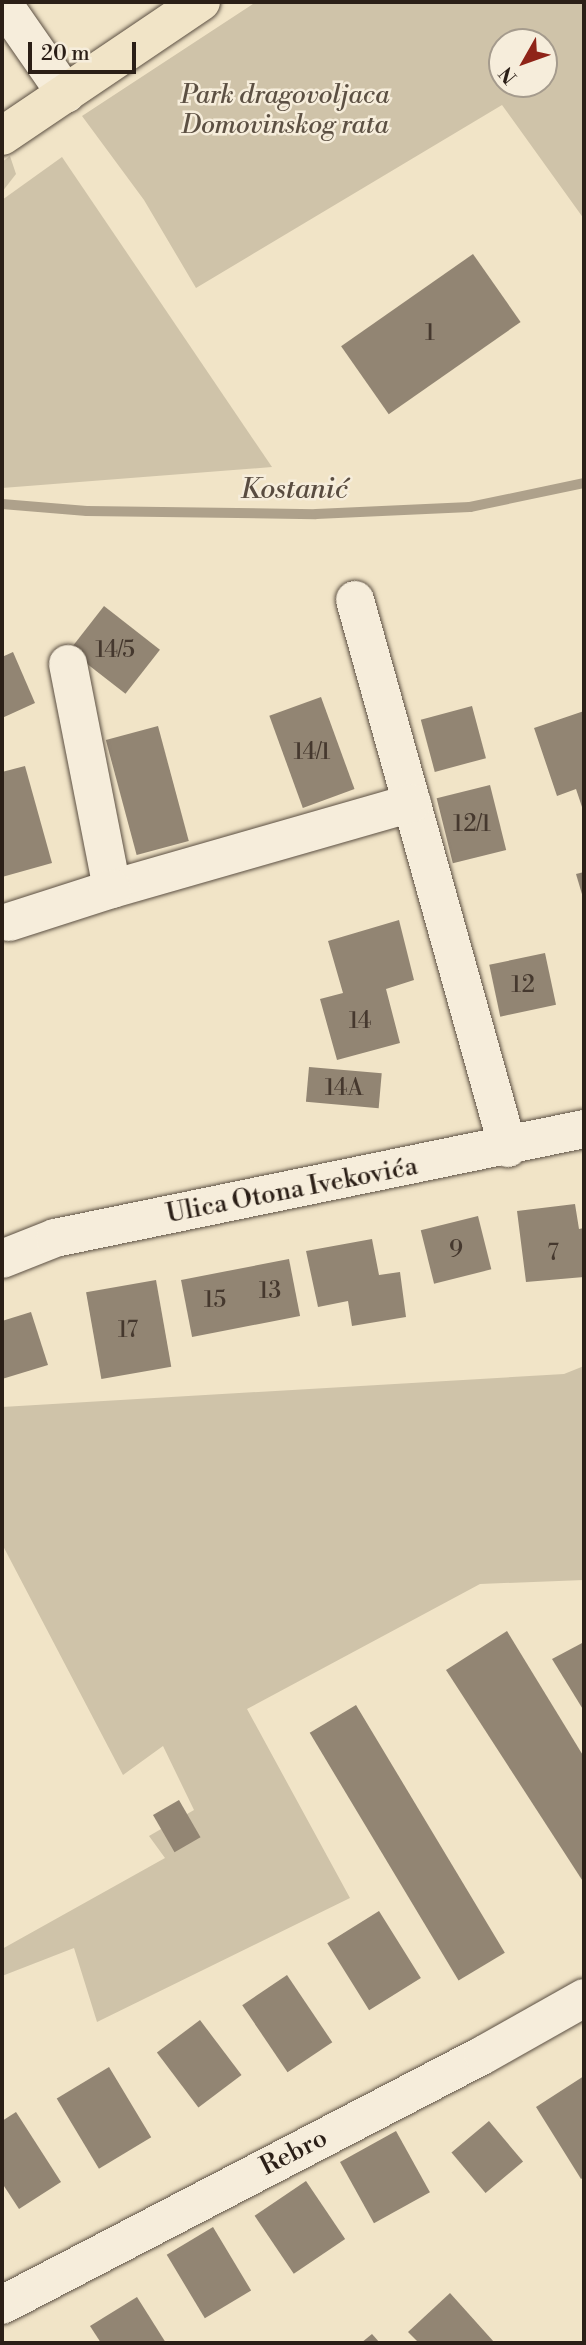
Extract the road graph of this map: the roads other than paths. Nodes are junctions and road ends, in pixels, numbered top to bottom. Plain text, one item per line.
1 (2, 2) edge
2 (201, 2) edge
3 (66, 94) junction
4 (2, 136) edge
5 (355, 600) dead end
6 (68, 664) dead end
7 (412, 803) junction
8 (112, 889) junction
9 (9, 922) dead end
10 (584, 1129) edge
11 (508, 1148) junction
12 (2, 1259) edge
13 (584, 1998) edge
14 (2, 2305) edge

1 - 3 street
2 - 3 main road
3 - 4 main road
5 - 7 street
6 - 8 street
7 - 8 street
7 - 11 street
8 - 9 street
10 - 11 street, Ulica Otona Ivekovića
11 - 12 street, Ulica Otona Ivekovića
13 - 14 street, Rebro

